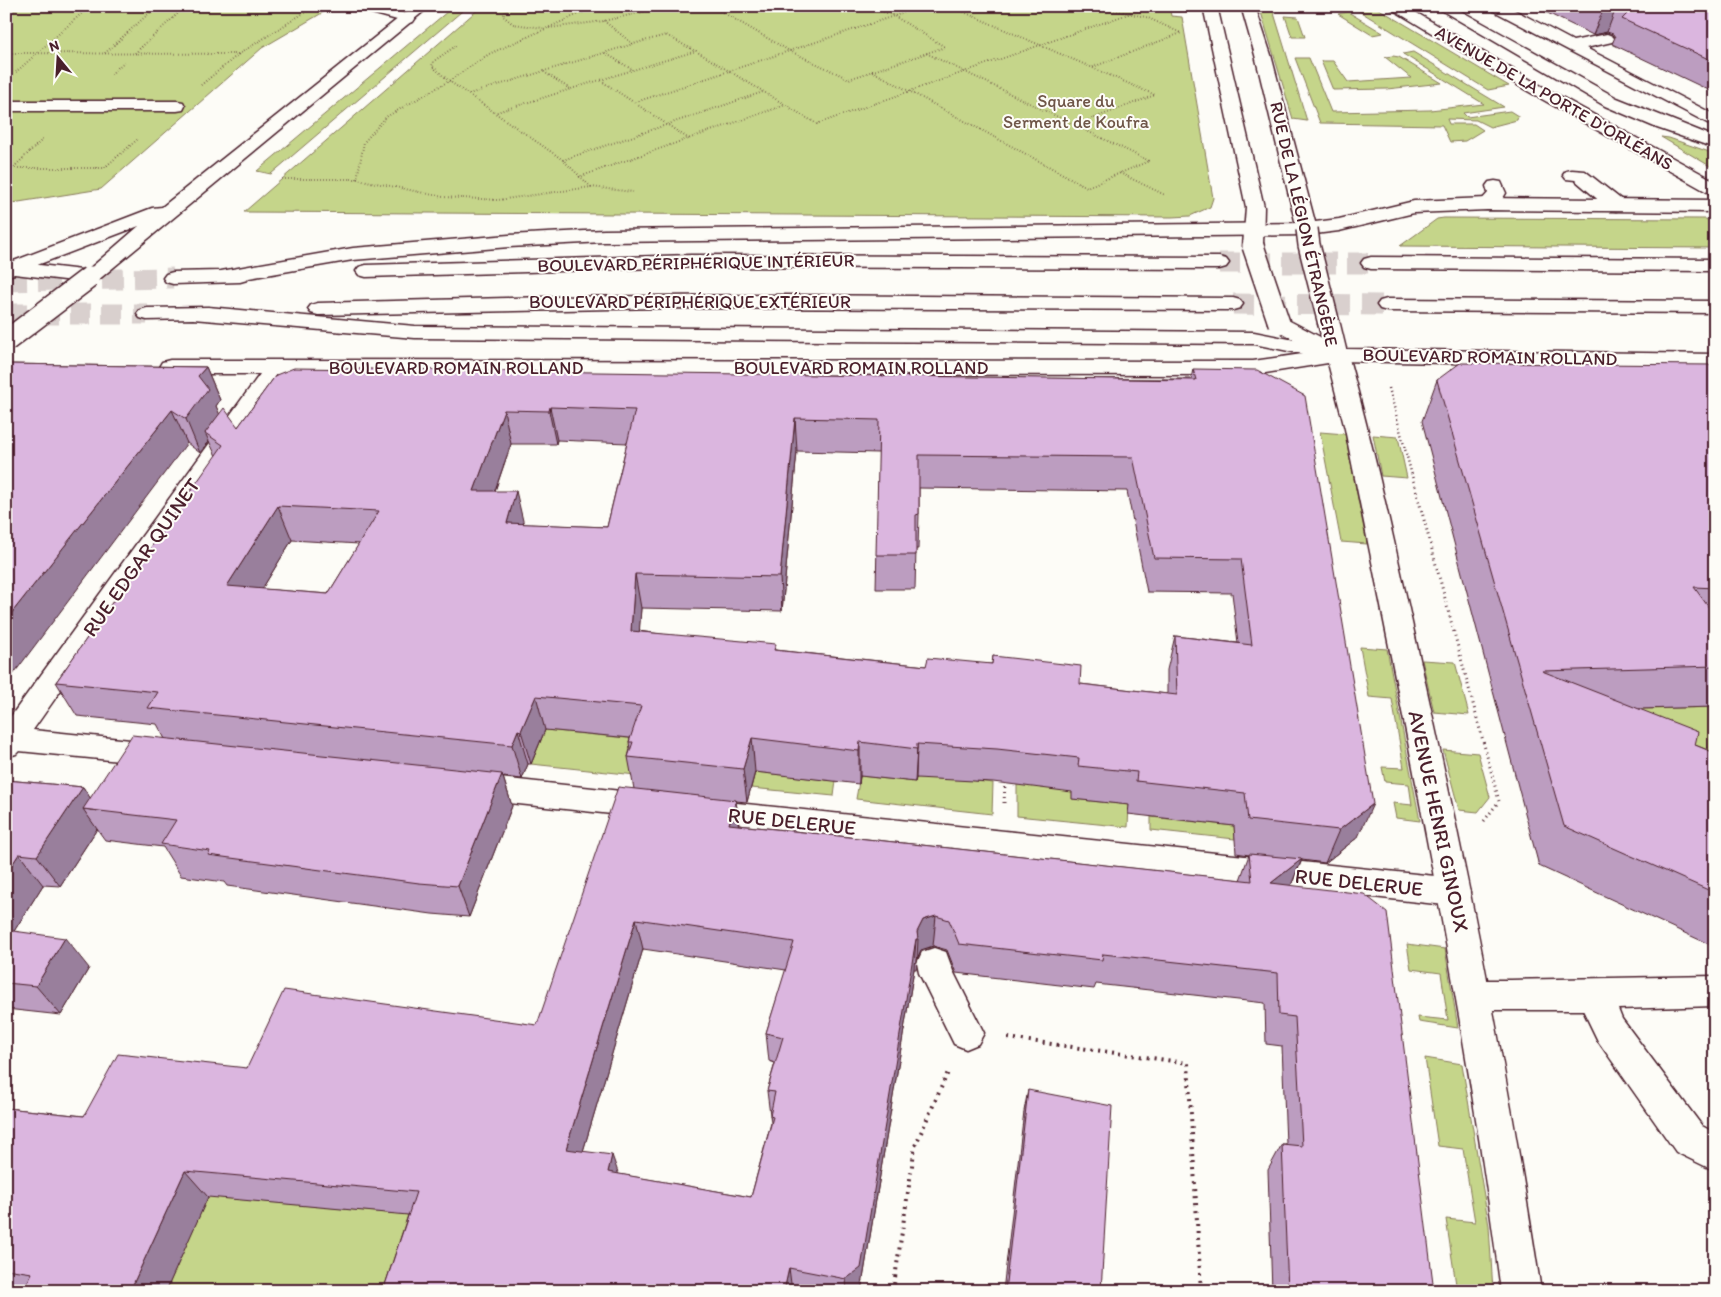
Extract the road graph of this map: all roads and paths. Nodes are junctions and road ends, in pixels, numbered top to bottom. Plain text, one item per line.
1 (19, 6) edge
2 (90, 6) edge
3 (157, 6) edge
4 (186, 6) edge
5 (362, 6) edge
6 (423, 6) edge
7 (508, 6) edge
8 (597, 6) edge
9 (668, 6) edge
10 (712, 6) edge
11 (869, 6) edge
12 (924, 6) edge
13 (950, 6) edge
14 (1094, 6) edge
15 (1210, 6) edge
16 (1248, 6) edge
17 (1394, 6) edge
18 (1441, 6) edge
19 (1495, 6) edge
20 (1131, 13) junction
21 (894, 16) junction
22 (6, 17) edge
23 (408, 18) junction
24 (604, 21) junction
25 (544, 28) junction
26 (1607, 38) dead end
27 (457, 44) dead end
28 (634, 44) junction
29 (1041, 45) junction
30 (1571, 46) junction
31 (788, 50) junction
32 (696, 51) junction
33 (6, 53) edge
34 (38, 53) junction
35 (104, 53) junction
36 (135, 53) junction
37 (605, 53) junction
38 (926, 53) junction
39 (238, 54) dead end
40 (1093, 67) junction
41 (634, 70) junction
42 (730, 71) junction
43 (872, 71) junction
44 (543, 72) junction
45 (965, 72) junction
46 (13, 75) dead end
47 (600, 80) junction
48 (449, 81) junction
49 (571, 89) junction
50 (910, 91) junction
51 (763, 92) junction
52 (468, 94) junction
53 (635, 102) junction
54 (1611, 102) junction
55 (785, 105) junction
56 (6, 106) edge
57 (177, 106) dead end
58 (1572, 110) junction
59 (496, 113) junction
60 (1715, 122) edge
61 (668, 124) junction
62 (1076, 125) junction
63 (689, 138) junction
64 (1715, 143) edge
65 (563, 160) junction
66 (1120, 173) junction
67 (1572, 175) dead end
68 (579, 176) junction
69 (282, 179) dead end
70 (357, 179) junction
71 (1495, 186) dead end
72 (591, 187) junction
73 (1715, 189) edge
74 (633, 192) dead end
75 (1173, 199) dead end
76 (1486, 204) junction
77 (176, 205) junction
78 (1616, 205) junction
79 (1715, 206) edge
80 (1307, 229) junction
81 (1253, 238) junction
82 (1219, 263) tunnel mouth
83 (1371, 263) tunnel mouth
84 (1715, 265) edge
85 (15, 266) edge
86 (223, 276) junction
87 (90, 277) junction
88 (173, 278) tunnel mouth
89 (1233, 304) tunnel mouth
90 (1388, 305) tunnel mouth
91 (1715, 307) edge
92 (147, 314) tunnel mouth
93 (190, 314) junction
94 (6, 341) edge
95 (1337, 355) junction
96 (1715, 361) edge
97 (151, 367) edge
98 (276, 368) junction
99 (9, 742) edge
100 (192, 757) edge
101 (440, 784) edge
102 (1005, 784) edge
103 (1004, 807) dead end
104 (1454, 892) junction
105 (934, 963) dead end
106 (1715, 991) edge
107 (1593, 994) junction
108 (1474, 995) junction
109 (966, 1033) junction
110 (1715, 1154) edge
111 (894, 1291) edge
112 (1201, 1291) edge
113 (1521, 1291) edge

1 - 22 path
2 - 34 path
3 - 35 path
4 - 36 path
5 - 23 main road
6 - 23 main road
7 - 25 path
8 - 25 path
9 - 24 path
10 - 31 path
11 - 21 path
12 - 21 path
13 - 29 path
14 - 20 path
15 - 81 main road, RUE DE LA LÉGION ÉTRANGÈRE
16 - 80 main road, RUE DE LA LÉGION ÉTRANGÈRE
17 - 58 main road, AVENUE DE LA PORTE D'ORLÉANS
18 - 54 main road, AVENUE DE LA PORTE D'ORLÉANS
19 - 30 main road
20 - 29 path
20 - 40 path
21 - 31 path
21 - 38 path
23 - 77 main road
24 - 25 path
24 - 28 path
25 - 48 path
26 - 30 main road
27 - 48 path
28 - 32 path
28 - 37 path
29 - 40 path
29 - 45 path
30 - 60 main road
31 - 42 path
31 - 43 path
32 - 41 path
32 - 42 path
33 - 34 path
34 - 35 path
34 - 46 path
35 - 36 path
36 - 39 path
37 - 41 path
37 - 44 path
38 - 43 path
38 - 45 path
40 - 62 path
41 - 47 path
42 - 51 path
42 - 53 path
43 - 50 path
44 - 49 path
44 - 52 path
45 - 50 path
45 - 62 path
47 - 49 path
47 - 53 path
48 - 52 path
48 - 70 path
49 - 59 path
50 - 55 path
50 - 66 path
51 - 55 path
51 - 61 path
52 - 59 path
53 - 61 path
54 - 58 main road
54 - 64 main road, AVENUE DE LA PORTE D'ORLÉANS
55 - 63 path
56 - 57 main road
58 - 73 main road, AVENUE DE LA PORTE D'ORLÉANS
59 - 65 path
61 - 63 path
61 - 65 path
62 - 66 path
63 - 68 path
65 - 68 path
66 - 75 path
67 - 78 main road
68 - 72 path
69 - 70 path
70 - 72 path
71 - 76 main road
72 - 74 path
76 - 78 main road
76 - 80 main road
77 - 85 main road
77 - 87 main road
78 - 79 main road
80 - 81 main road
80 - 95 main road, RUE DE LA LÉGION ÉTRANGÈRE, bridge
81 - 86 main road
81 - 95 main road, RUE DE LA LÉGION ÉTRANGÈRE, bridge
82 - 86 main road, BOULEVARD PÉRIPHÉRIQUE INTÉRIEUR
83 - 84 main road
85 - 87 main road
86 - 88 main road, BOULEVARD PÉRIPHÉRIQUE INTÉRIEUR
87 - 94 main road, bridge
89 - 93 main road, BOULEVARD PÉRIPHÉRIQUE EXTÉRIEUR
90 - 91 main road
92 - 93 main road, BOULEVARD PÉRIPHÉRIQUE EXTÉRIEUR
93 - 95 main road
95 - 96 main road, BOULEVARD ROMAIN ROLLAND
95 - 98 main road, BOULEVARD ROMAIN ROLLAND
95 - 104 main road, AVENUE HENRI GINOUX
97 - 98 main road, BOULEVARD ROMAIN ROLLAND
98 - 99 main road, RUE EDGAR QUINET
99 - 100 main road
101 - 104 main road, RUE DELERUE
102 - 103 path
104 - 108 main road, AVENUE HENRI GINOUX
105 - 109 main road
106 - 107 main road
107 - 108 main road
107 - 110 main road
108 - 113 main road, AVENUE HENRI GINOUX
109 - 111 path
109 - 112 path

